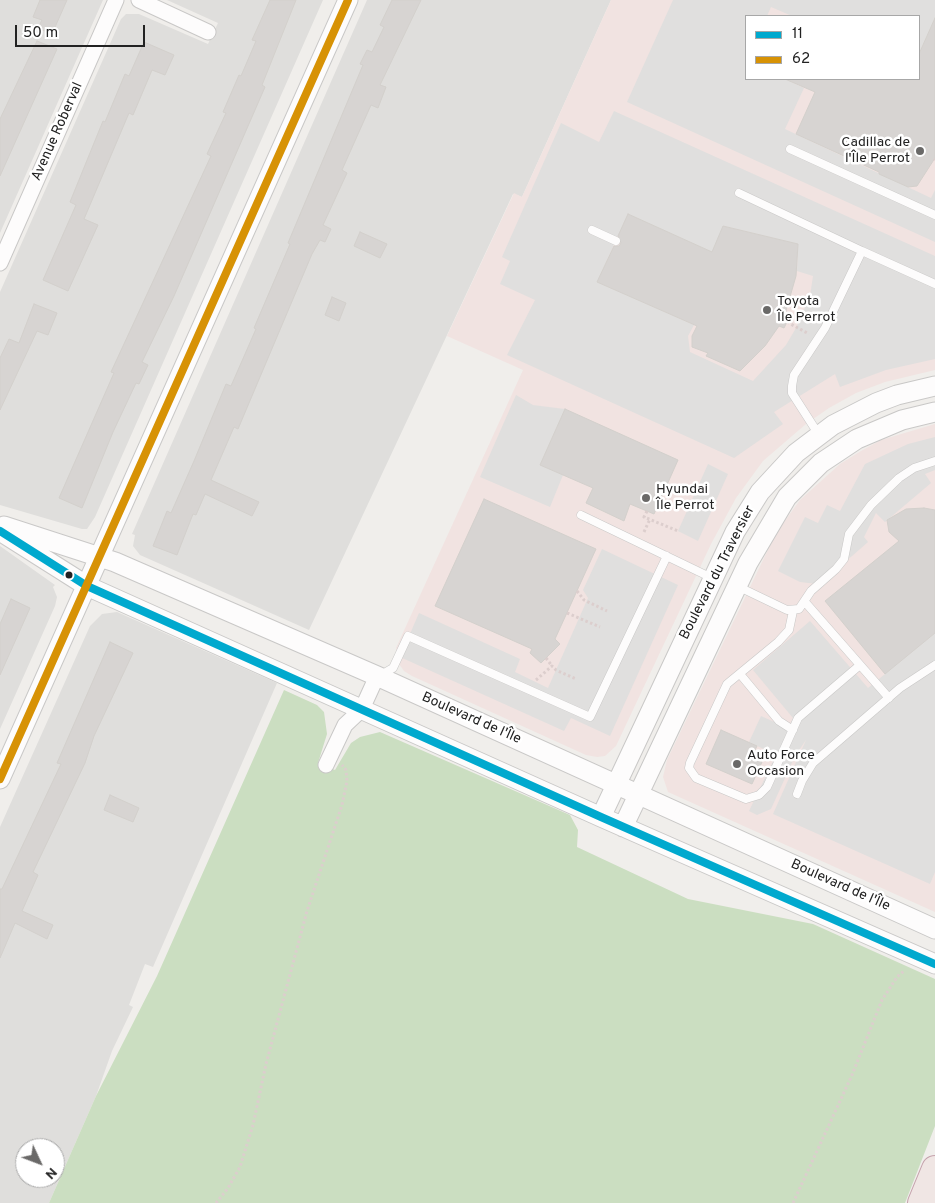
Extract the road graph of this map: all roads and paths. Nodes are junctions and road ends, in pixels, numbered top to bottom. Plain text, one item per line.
1 (116, 0) edge
2 (139, 0) edge
3 (348, 0) edge
4 (208, 32) dead end
5 (790, 149) dead end
6 (739, 193) dead end
7 (935, 215) edge
8 (592, 230) dead end
9 (616, 241) dead end
10 (862, 251) junction
11 (0, 263) edge
12 (935, 284) edge
13 (787, 322) dead end
14 (796, 326) dead end
15 (935, 386) edge
16 (935, 412) edge
17 (819, 435) junction
18 (935, 461) edge
19 (646, 511) dead end
20 (581, 516) dead end
21 (0, 525) edge
22 (0, 531) edge
23 (678, 531) dead end
24 (100, 556) junction
25 (667, 556) junction
26 (713, 578) junction
27 (87, 586) junction
28 (737, 586) junction
29 (576, 591) dead end
30 (804, 602) junction
31 (607, 611) dead end
32 (793, 611) junction
33 (566, 613) dead end
34 (600, 627) dead end
35 (546, 658) dead end
36 (860, 665) junction
37 (935, 665) edge
38 (552, 666) junction
39 (740, 674) junction
40 (377, 676) junction
41 (576, 679) dead end
42 (535, 682) dead end
43 (889, 698) junction
44 (362, 709) junction
45 (793, 730) junction
46 (328, 760) joint
47 (0, 779) edge
48 (616, 785) junction
49 (797, 794) dead end
50 (638, 795) junction
51 (601, 817) junction
52 (623, 827) junction
53 (935, 929) edge
54 (916, 956) junction
55 (935, 964) edge
56 (935, 1169) edge
57 (216, 1203) edge
58 (792, 1203) edge
59 (921, 1203) edge

1 - 11 street, Avenue Roberval
2 - 4 street
3 - 24 street
5 - 7 lane
6 - 10 lane
8 - 9 lane
10 - 12 lane
10 - 17 lane
13 - 14 path
15 - 17 street, Boulevard du Traversier
16 - 28 street, Boulevard du Traversier
17 - 26 street, Boulevard du Traversier
18 - 30 lane
19 - 23 path
20 - 25 lane
21 - 24 street, Boulevard de l'Île
22 - 27 street
24 - 27 street
24 - 40 street, Boulevard de l'Île
25 - 26 lane
25 - 40 lane
26 - 48 street, Boulevard du Traversier
27 - 44 street
27 - 47 street
28 - 32 lane
28 - 50 street, Boulevard du Traversier
29 - 31 path
30 - 32 lane
30 - 36 lane
32 - 39 lane
33 - 34 path
35 - 38 path
36 - 43 lane
36 - 45 lane
37 - 43 lane
38 - 41 path
38 - 42 path
39 - 45 lane
39 - 45 lane
40 - 44 street
40 - 48 street, Boulevard de l'Île
43 - 49 lane
44 - 46 street
44 - 51 street
46 - 57 path
48 - 50 street, Boulevard de l'Île
48 - 51 street, Boulevard du Traversier
50 - 52 street, Boulevard du Traversier
50 - 53 street, Boulevard de l'Île
51 - 52 street
52 - 54 street
54 - 55 street
54 - 58 path
56 - 59 highway

